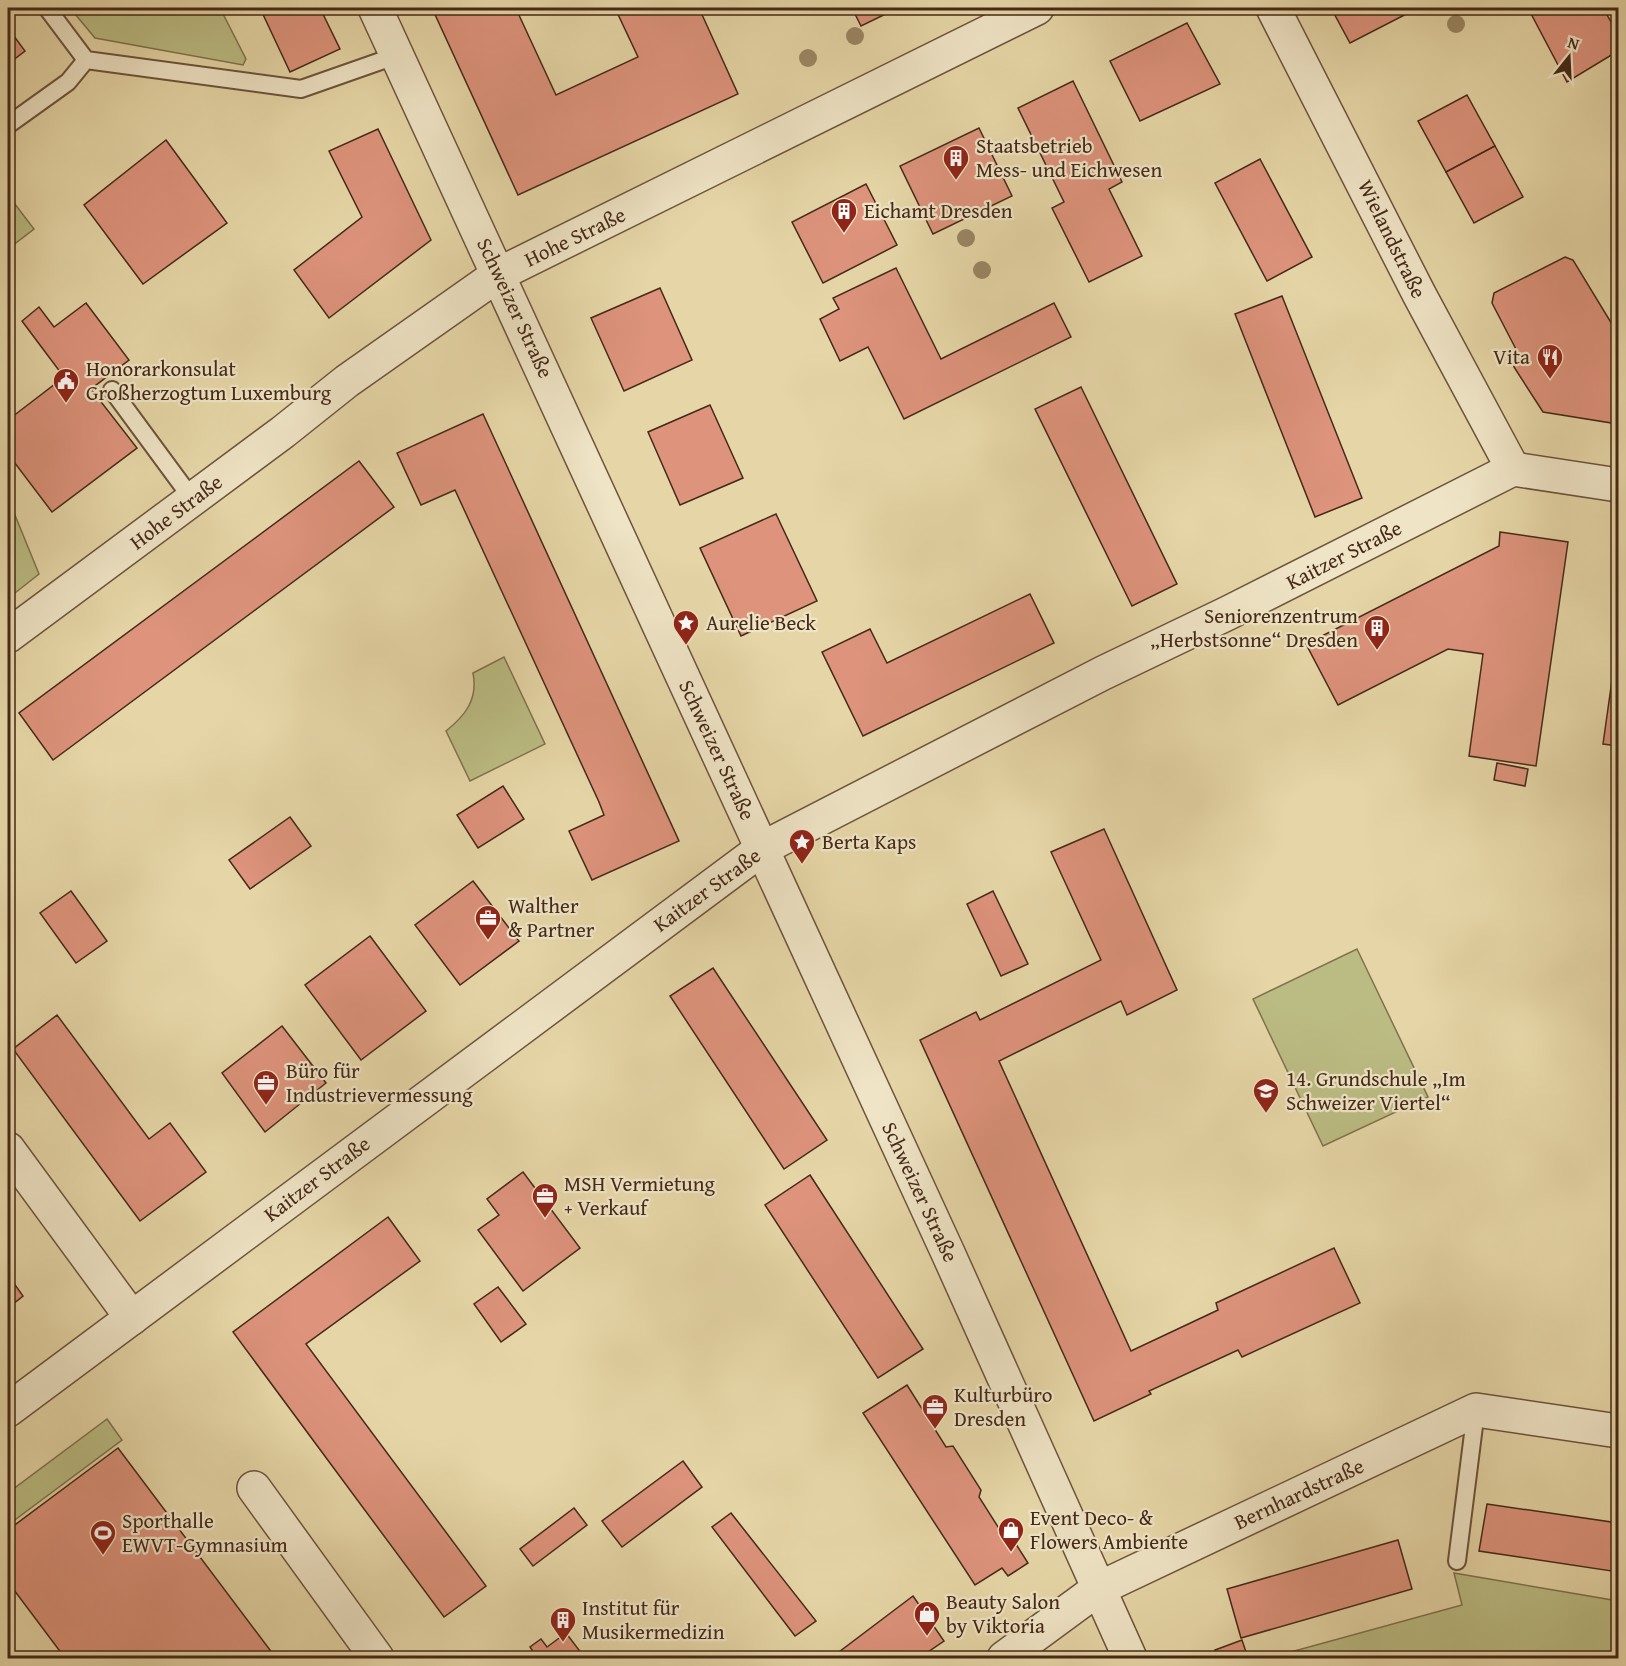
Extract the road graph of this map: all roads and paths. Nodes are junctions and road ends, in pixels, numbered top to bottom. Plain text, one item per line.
1 (47, 8) edge
2 (375, 8) edge
3 (1037, 8) edge
4 (1273, 8) edge
5 (398, 55) junction
6 (86, 60) junction
7 (8, 125) edge
8 (499, 274) junction
9 (112, 390) dead end
10 (1513, 469) junction
11 (1618, 484) edge
12 (193, 500) junction
13 (8, 636) edge
14 (763, 848) junction
15 (8, 1149) edge
16 (132, 1318) junction
17 (8, 1410) edge
18 (1476, 1410) junction
19 (1618, 1431) edge
20 (254, 1488) dead end
21 (1457, 1561) dead end
22 (1098, 1589) junction
23 (377, 1659) edge
24 (1004, 1659) edge
25 (1130, 1659) edge

1 - 6 lane
2 - 5 street, Schweizer Straße
3 - 8 street, Hohe Straße
4 - 10 street, Wielandstraße
5 - 6 lane
5 - 8 street, Schweizer Straße
6 - 7 lane
8 - 12 street, Hohe Straße
8 - 14 street, Schweizer Straße
9 - 12 lane
10 - 11 street
10 - 14 street, Kaitzer Straße
12 - 13 street, Hohe Straße
14 - 16 street, Kaitzer Straße
14 - 22 street, Schweizer Straße
15 - 16 street
16 - 17 street, Kaitzer Straße
18 - 19 street
18 - 21 lane
18 - 22 street, Bernhardstraße
20 - 23 street
22 - 24 street, Bernhardstraße
22 - 25 street, Schweizer Straße

